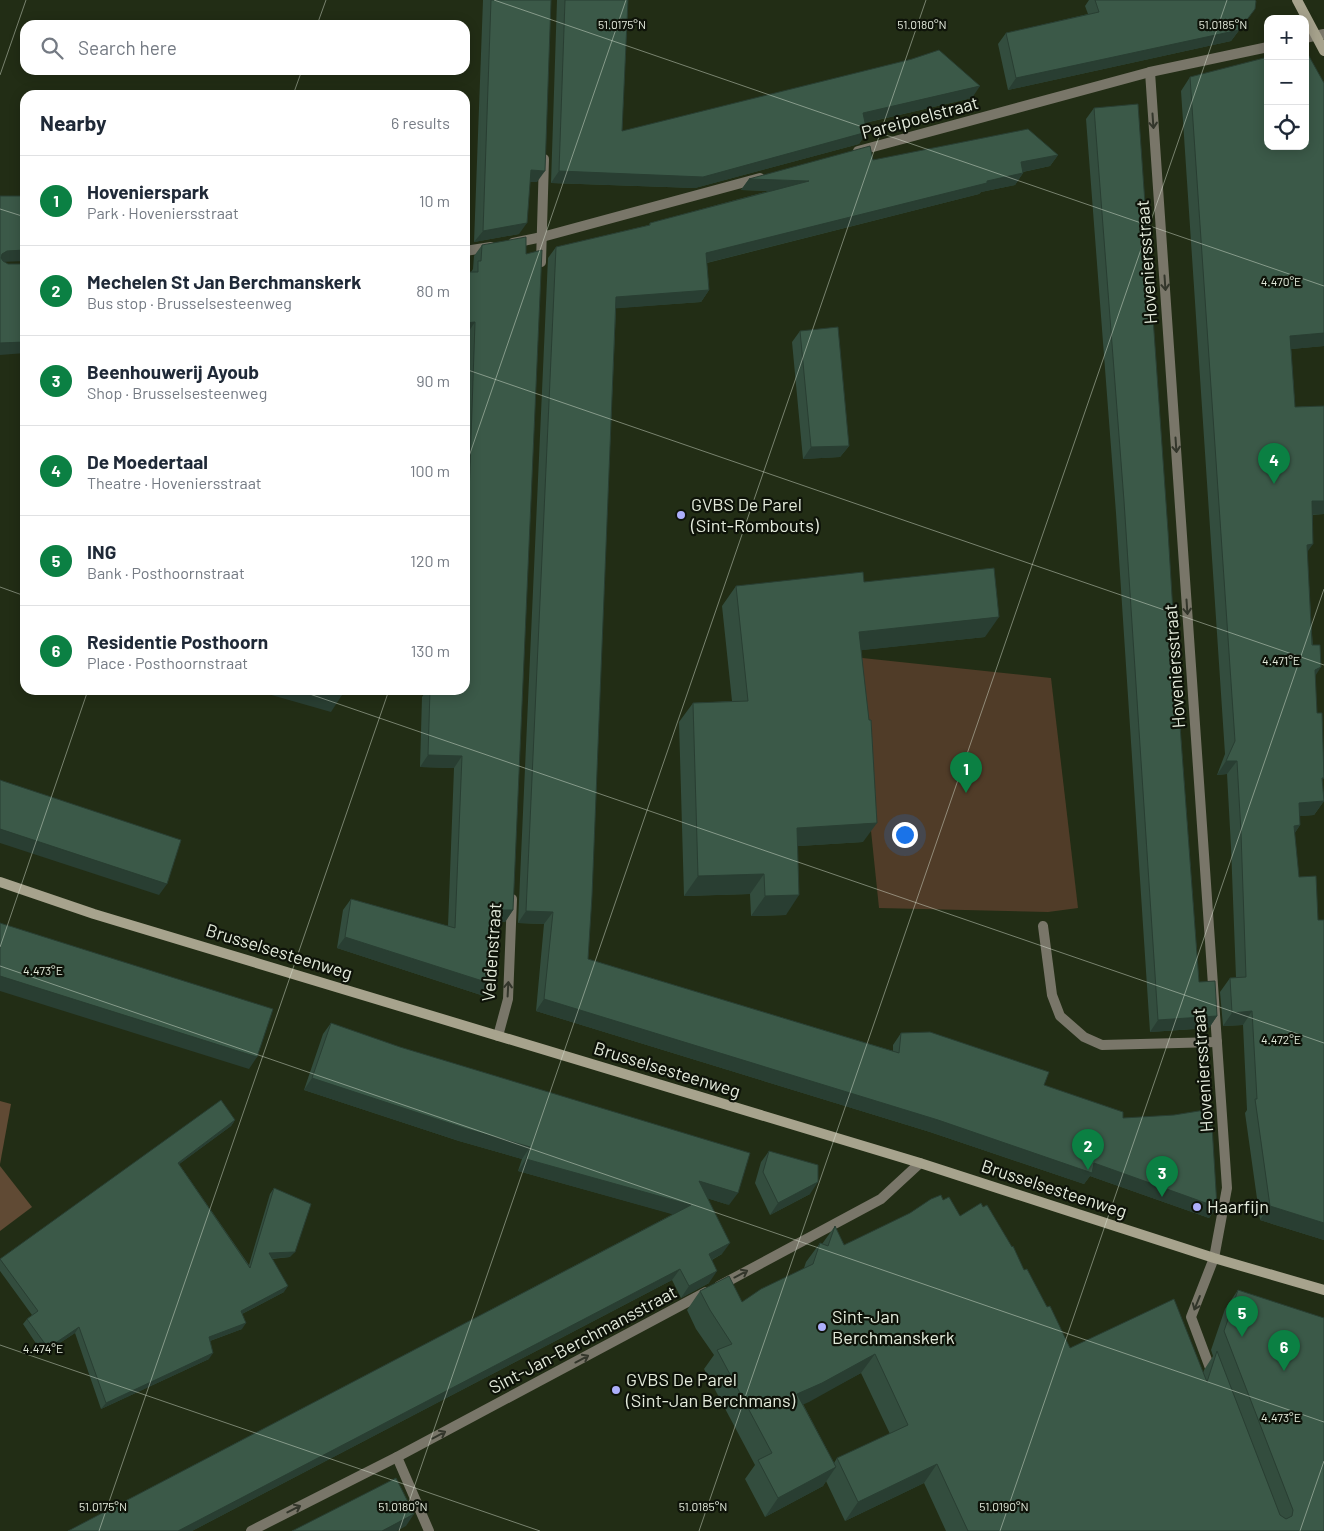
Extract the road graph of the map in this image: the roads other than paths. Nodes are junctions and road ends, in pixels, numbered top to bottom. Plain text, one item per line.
1 (1297, 0) edge
2 (1315, 36) edge
3 (1264, 48) edge
4 (1324, 51) edge
5 (1150, 72) junction
6 (545, 148) edge
7 (846, 155) edge
8 (770, 175) edge
9 (542, 238) junction
10 (470, 250) edge
11 (540, 277) edge
12 (0, 882) edge
13 (513, 890) edge
14 (1043, 926) dead end
15 (498, 1036) junction
16 (1217, 1042) junction
17 (920, 1163) junction
18 (1214, 1258) junction
19 (1324, 1290) edge
20 (1216, 1382) edge
21 (397, 1457) junction
22 (251, 1531) edge
23 (429, 1531) edge

1 - 2 street
2 - 4 street
3 - 5 street, Pareipoelstraat
5 - 7 street, Pareipoelstraat
5 -> 16 street, Hoveniersstraat
6 - 9 street
8 - 9 street
9 - 10 street
9 - 11 street
12 - 15 street, Brusselsesteenweg
15 -> 13 street, Veldenstraat
14 - 16 street
15 - 17 street, Brusselsesteenweg
16 - 18 street, Hoveniersstraat
17 - 18 street, Brusselsesteenweg
21 -> 17 street, Sint-Jan-Berchmansstraat
18 - 19 street, Brusselsesteenweg
18 -> 20 street, Hoveniersstraat
22 -> 21 street, Sint-Jan-Berchmansstraat
21 - 23 street

